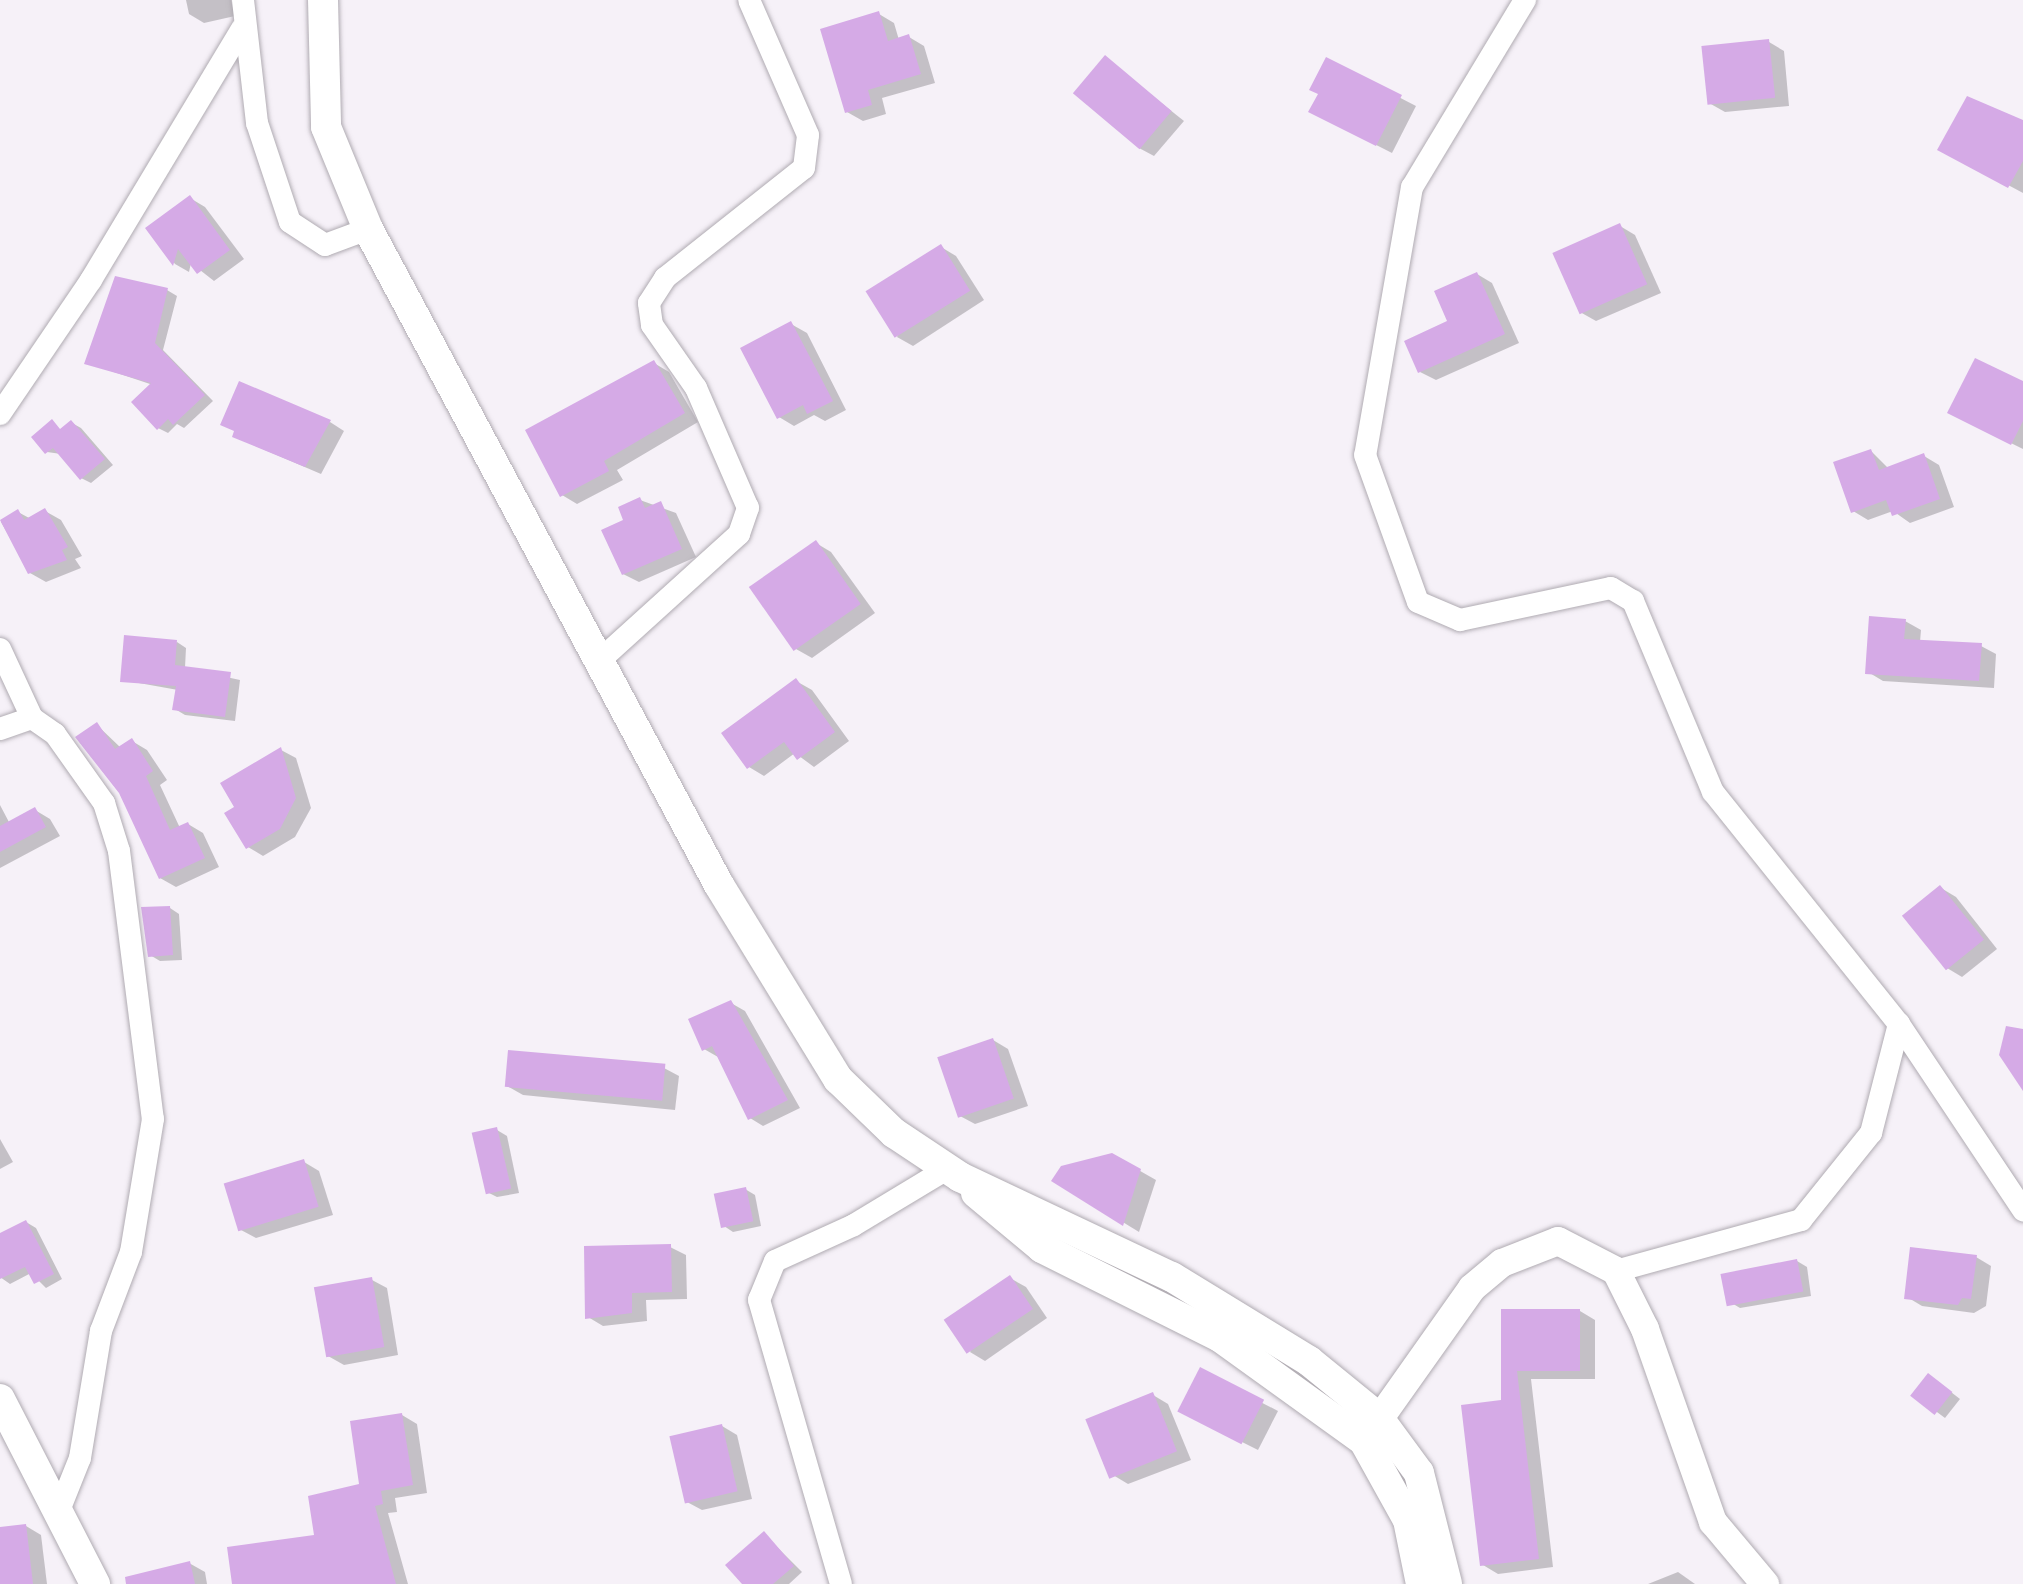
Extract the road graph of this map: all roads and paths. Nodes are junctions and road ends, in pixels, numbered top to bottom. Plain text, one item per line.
1 (243, 0) edge
2 (323, 0) edge
3 (750, 0) edge
4 (1525, 0) edge
5 (242, 29) junction
6 (368, 229) junction
7 (0, 414) edge
8 (0, 649) edge
9 (599, 661) junction
10 (32, 718) junction
11 (0, 729) edge
12 (1899, 1024) junction
13 (954, 1173) junction
14 (2023, 1210) edge
15 (1616, 1271) junction
16 (0, 1399) edge
17 (1371, 1429) junction
18 (60, 1508) junction
19 (94, 1582) edge
20 (841, 1584) edge
21 (1421, 1584) edge
22 (1447, 1584) edge
23 (1764, 1584) edge

1 - 5 street
2 - 6 main road
3 - 9 street
4 - 12 street
5 - 6 street
5 - 7 street
6 - 9 main road
8 - 10 street
9 - 13 main road
10 - 11 street
10 - 18 street
12 - 14 street
12 - 15 street
13 - 17 main road
13 - 20 street
15 - 17 street
15 - 23 street
16 - 18 main road
17 - 21 main road
17 - 22 main road
18 - 19 main road

